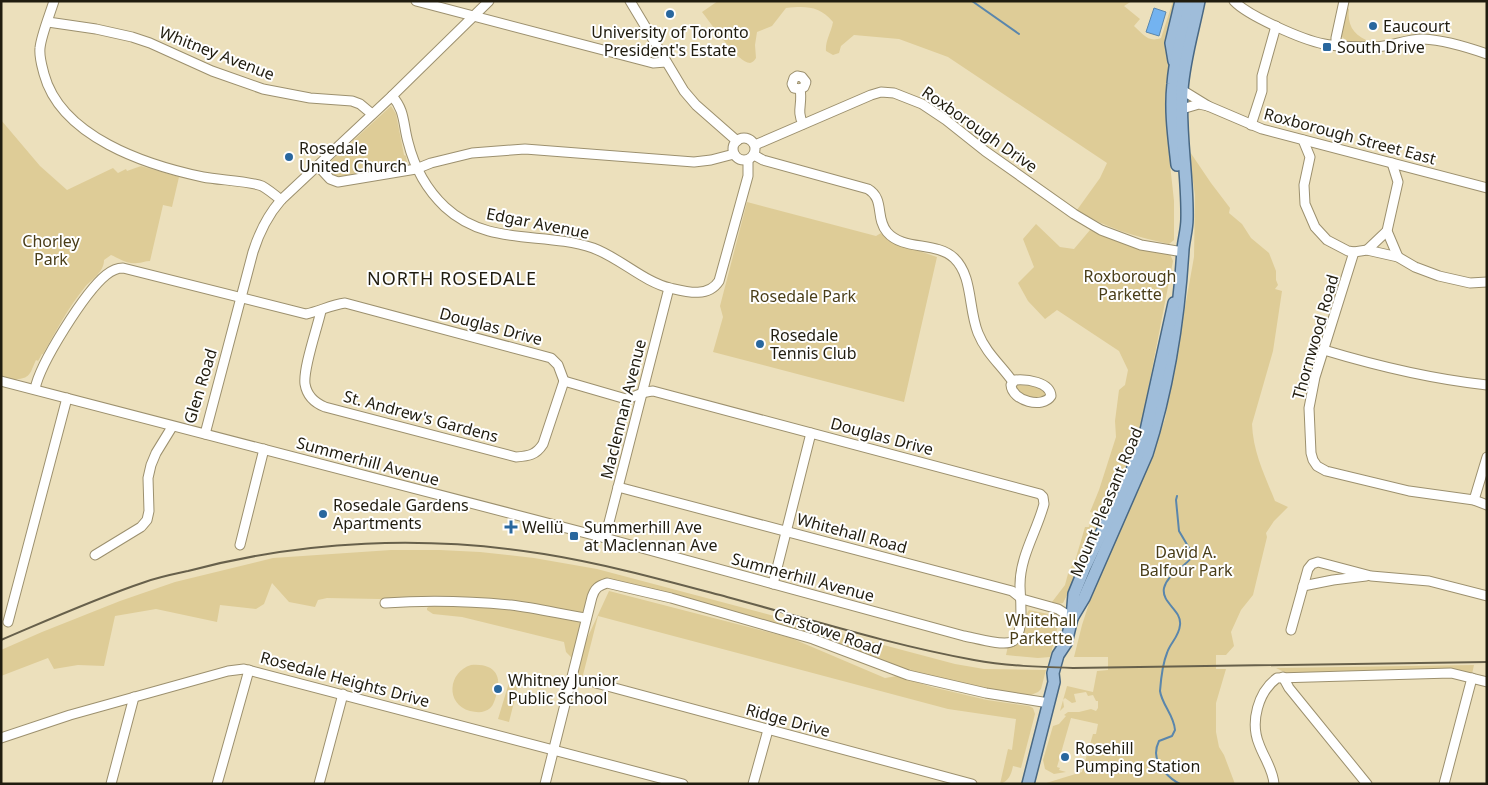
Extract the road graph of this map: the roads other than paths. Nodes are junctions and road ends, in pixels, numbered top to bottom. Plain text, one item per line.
1 (54, 1) edge
2 (416, 1) edge
3 (489, 1) edge
4 (630, 1) edge
5 (1181, 1) edge
6 (1191, 1) edge
7 (1199, 1) edge
8 (1234, 1) edge
9 (1344, 1) edge
10 (473, 16) junction
11 (48, 22) junction
12 (1276, 26) junction
13 (1336, 45) junction
14 (1487, 54) edge
15 (666, 62) junction
16 (1175, 66) junction
17 (800, 90) dead end
18 (1182, 90) junction
19 (392, 96) junction
20 (1208, 106) junction
21 (1182, 109) junction
22 (372, 114) junction
23 (803, 124) junction
24 (1252, 125) junction
25 (1303, 140) junction
26 (737, 141) junction
27 (755, 145) junction
28 (1325, 146) junction
29 (734, 154) junction
30 (751, 157) junction
31 (1310, 157) junction
32 (1392, 164) junction
33 (318, 166) junction
34 (416, 169) junction
35 (1411, 169) junction
36 (1398, 182) junction
37 (1487, 188) edge
38 (281, 200) junction
39 (1387, 231) junction
40 (1183, 249) junction
41 (1367, 250) junction
42 (1354, 252) junction
43 (1398, 257) junction
44 (1487, 282) edge
45 (669, 288) junction
46 (241, 297) junction
47 (321, 311) junction
48 (1324, 350) junction
49 (564, 380) junction
50 (1, 381) edge
51 (1013, 382) dead end
52 (1487, 385) edge
53 (35, 389) junction
54 (642, 392) junction
55 (67, 398) junction
56 (172, 427) junction
57 (811, 433) junction
58 (205, 434) junction
59 (264, 450) junction
60 (1487, 457) edge
61 (618, 487) junction
62 (1474, 500) junction
63 (1487, 505) edge
64 (786, 531) junction
65 (605, 538) junction
66 (240, 545) dead end
67 (95, 555) dead end
68 (1371, 576) junction
69 (772, 584) junction
70 (1303, 586) junction
71 (1487, 596) edge
72 (1022, 599) junction
73 (385, 603) dead end
74 (586, 618) junction
75 (1072, 618) junction
76 (8, 622) dead end
77 (1291, 630) dead end
78 (249, 670) junction
79 (1283, 678) junction
80 (1472, 678) junction
81 (1487, 682) edge
82 (596, 684) dead end
83 (343, 694) junction
84 (134, 697) junction
85 (1049, 703) junction
86 (768, 730) junction
87 (1, 738) edge
88 (553, 749) junction
89 (111, 784) edge
90 (217, 784) edge
91 (318, 784) edge
92 (545, 784) edge
93 (683, 784) edge
94 (754, 784) edge
95 (972, 784) edge
96 (1028, 784) edge
97 (1274, 784) edge
98 (1367, 784) edge
99 (1444, 784) edge

1 - 11 street
2 - 10 street
3 - 10 street, Glen Road
4 - 15 street
5 - 16 main road
6 - 16 main road, Mount Pleasant Road
7 - 18 main road, Mount Pleasant Road
8 - 12 street
9 - 13 street
10 - 15 street
10 - 19 street, Glen Road
11 - 22 street, Whitney Avenue
11 - 38 street
12 - 13 street
12 - 24 street
13 - 14 street
15 - 26 street
16 - 40 main road, Mount Pleasant Road
17 - 23 street
18 - 20 street, Roxborough Street East
18 - 21 main road, Mount Pleasant Road
19 - 22 street, Glen Road
19 - 34 street
20 - 21 street, Roxborough Street East
20 - 24 street, Roxborough Street East
21 - 40 main road, Mount Pleasant Road
22 - 33 street, Glen Road
23 - 27 street, Roxborough Drive
23 - 40 street, Roxborough Drive
24 - 25 street, Roxborough Street East
25 - 28 street, Roxborough Street East
25 - 31 street
26 - 27 street
26 - 29 street
27 - 30 street
28 - 31 street
28 - 32 street, Roxborough Street East
29 - 30 street
29 - 34 street
30 - 45 street, Edgar Avenue
30 - 51 street
31 - 42 street
32 - 35 street, Roxborough Street East
32 - 36 street
33 - 34 street
33 - 38 street, Glen Road
34 - 45 street, Edgar Avenue
35 - 36 street
35 - 37 street, Roxborough Street East
36 - 39 street
38 - 46 street, Glen Road
39 - 41 street
39 - 43 street
40 - 75 main road, Mount Pleasant Road
41 - 42 street
41 - 43 street
42 - 48 street, Thornwood Road
43 - 44 street
45 - 54 street, Maclennan Avenue
46 - 47 street, Douglas Drive
46 - 53 street, Douglas Drive
46 - 58 street, Glen Road
47 - 49 street, Douglas Drive
47 - 49 street, St. Andrew's Gardens
48 - 52 street
48 - 62 street, Thornwood Road
49 - 54 street, Douglas Drive
50 - 53 street
53 - 55 street
54 - 57 street, Douglas Drive
54 - 61 street, Maclennan Avenue
55 - 56 street, Glen Road
55 - 76 street
56 - 58 street, Glen Road
56 - 67 street
57 - 64 street
57 - 72 street, Douglas Drive
58 - 59 street, Summerhill Avenue
59 - 65 street, Summerhill Avenue
59 - 66 street
60 - 62 street
61 - 64 street, Whitehall Road
61 - 65 street, Maclennan Avenue
62 - 63 street
64 - 69 street
64 - 72 street, Whitehall Road
65 - 69 street, Summerhill Avenue
68 - 70 street
68 - 70 street
68 - 71 street
69 - 72 street, Summerhill Avenue
70 - 77 street
72 - 75 street, Whitehall Road
73 - 74 street
74 - 85 street, Carstowe Road
74 - 88 street
75 - 85 main road, Mount Pleasant Road
78 - 83 street, Rosedale Heights Drive
78 - 84 street, Rosedale Heights Drive
78 - 90 street
79 - 80 street
79 - 97 street
79 - 98 street
80 - 81 street
80 - 99 street
82 - 86 street, Ridge Drive
83 - 88 street, Rosedale Heights Drive
83 - 91 street
84 - 87 street, Rosedale Heights Drive
84 - 89 street
85 - 96 main road, Mount Pleasant Road
86 - 94 street
86 - 95 street, Ridge Drive
88 - 92 street
88 - 93 street, Rosedale Heights Drive

